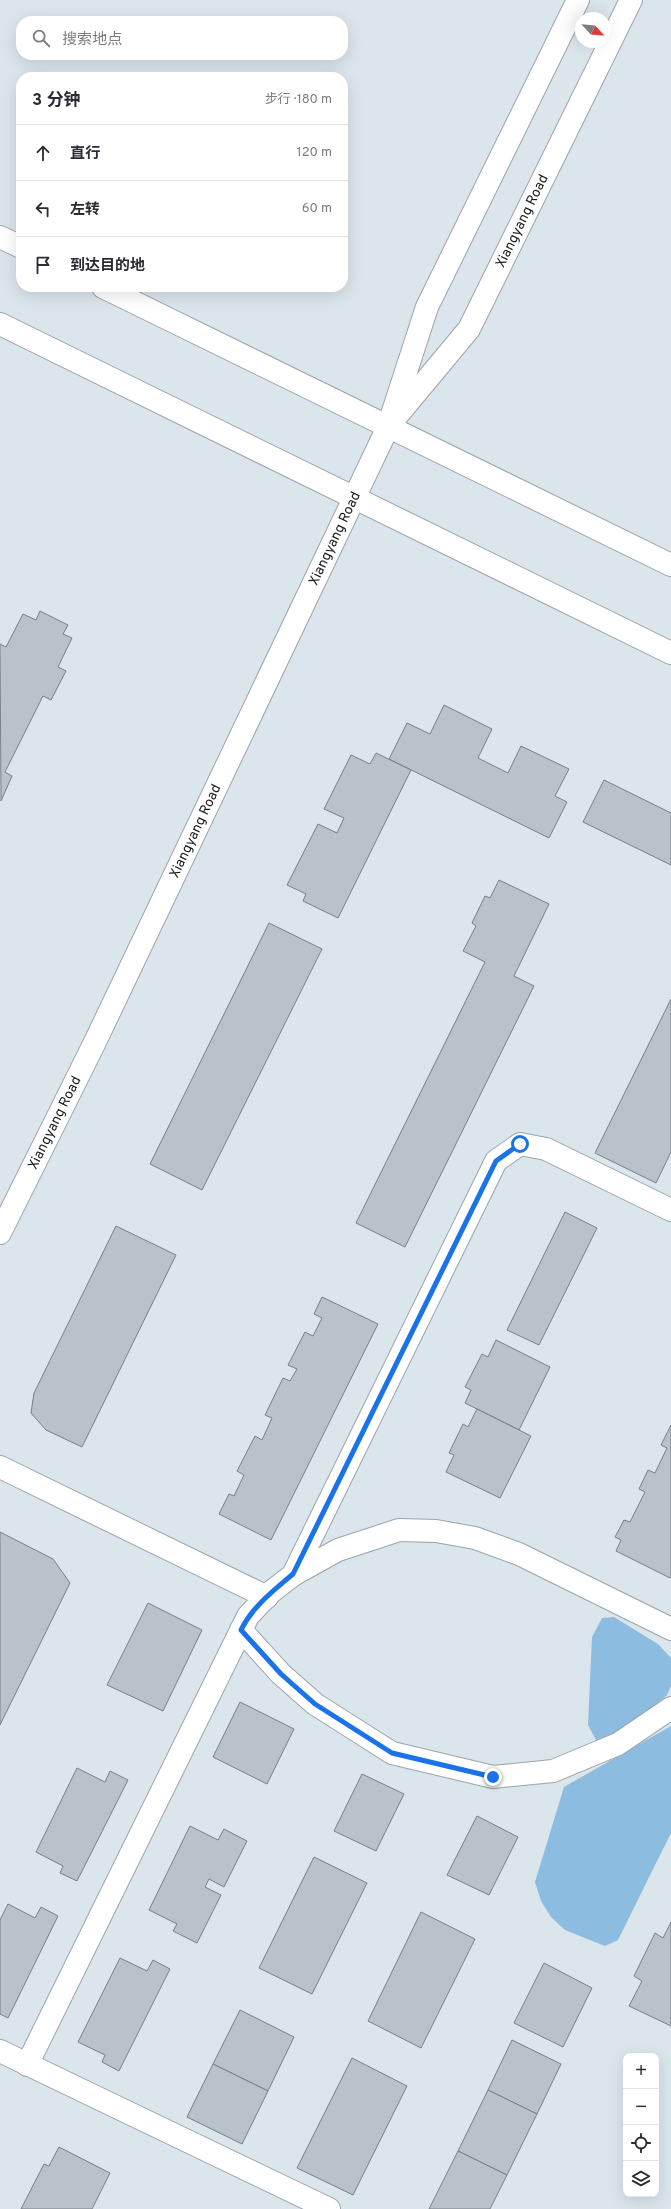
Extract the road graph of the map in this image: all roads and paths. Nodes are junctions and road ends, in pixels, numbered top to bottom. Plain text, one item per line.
1 (578, 0) edge
2 (631, 0) edge
3 (0, 237) edge
4 (16, 245) edge
5 (113, 292) edge
6 (0, 324) edge
7 (388, 427) junction
8 (354, 497) junction
9 (671, 565) edge
10 (671, 653) edge
11 (671, 1210) edge
12 (0, 1233) edge
13 (0, 1467) edge
14 (293, 1574) junction
15 (266, 1597) junction
16 (671, 1629) edge
17 (241, 1630) junction
18 (671, 1708) edge
19 (0, 2051) edge
20 (27, 2065) junction
21 (329, 2209) edge

1 - 7 street, Xiangyang Road
2 - 7 street, Xiangyang Road
3 - 4 street
5 - 7 street
6 - 8 street
7 - 8 street, Xiangyang Road
7 - 9 street
8 - 10 street
8 - 12 street, Xiangyang Road
11 - 14 street
13 - 15 street
14 - 15 street
14 - 16 street
15 - 17 street
17 - 18 street
17 - 20 street
19 - 20 street
20 - 21 street

